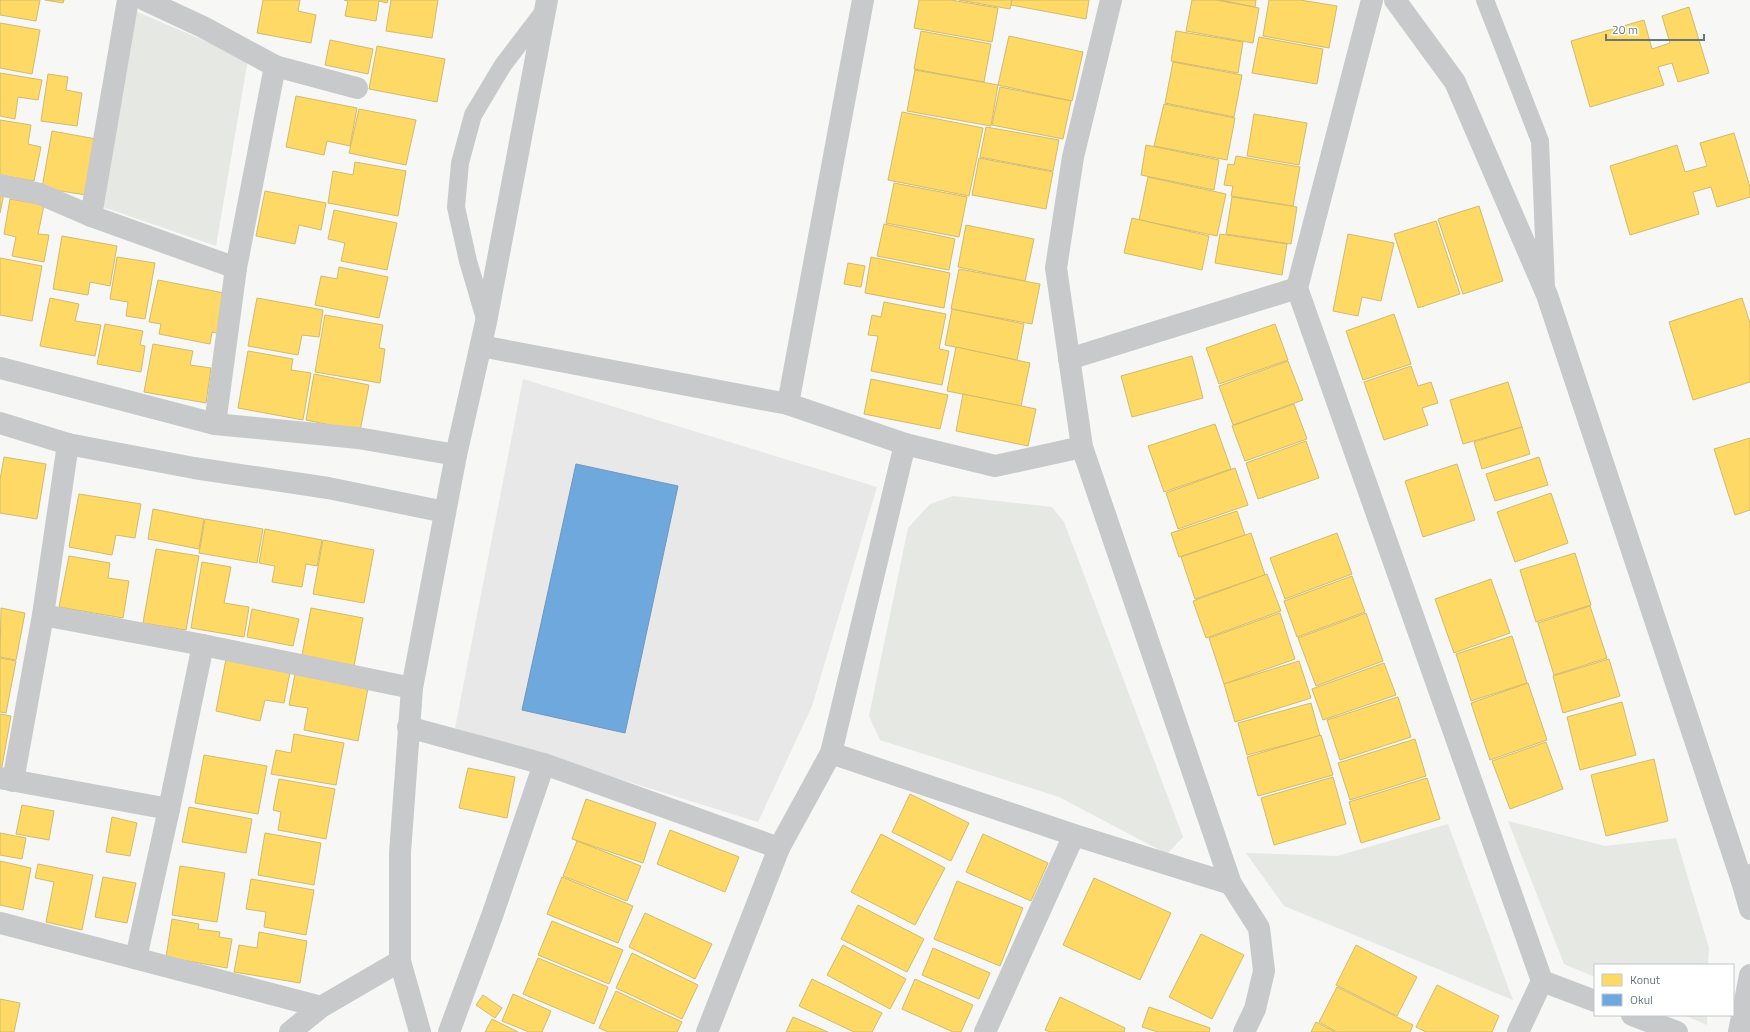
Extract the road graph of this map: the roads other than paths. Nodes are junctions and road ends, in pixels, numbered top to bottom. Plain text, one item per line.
1 (128, 0) edge
2 (145, 0) edge
3 (863, 0) edge
4 (1112, 0) edge
5 (1372, 0) edge
6 (1395, 0) edge
7 (1485, 0) edge
8 (546, 5) edge
9 (275, 66) junction
10 (357, 88) dead end
11 (0, 185) edge
12 (91, 216) junction
13 (236, 268) junction
14 (1297, 288) junction
15 (1546, 295) junction
16 (486, 322) junction
17 (481, 346) junction
18 (1069, 360) junction
19 (0, 368) edge
20 (788, 404) junction
21 (0, 423) edge
22 (215, 424) junction
23 (68, 444) junction
24 (905, 444) junction
25 (1082, 448) junction
26 (456, 455) junction
27 (445, 512) junction
28 (43, 615) junction
29 (203, 645) junction
30 (412, 688) junction
31 (408, 727) junction
32 (831, 753) junction
33 (544, 764) junction
34 (7, 780) edge
35 (169, 809) junction
36 (1074, 835) junction
37 (779, 848) junction
38 (1746, 877) edge
39 (1232, 884) junction
40 (1750, 909) edge
41 (0, 923) edge
42 (136, 958) junction
43 (400, 961) junction
44 (1750, 975) edge
45 (1542, 981) junction
46 (1594, 1001) edge
47 (321, 1006) junction
48 (1635, 1016) edge
49 (290, 1032) edge
50 (420, 1032) edge
51 (449, 1032) edge
52 (706, 1032) edge
53 (986, 1032) edge
54 (1244, 1032) edge
55 (1518, 1032) edge
56 (1677, 1032) edge
57 (1738, 1032) edge

1 - 12 street
2 - 9 street
3 - 20 street
4 - 18 street
5 - 14 street
6 - 15 street
7 - 15 lane
8 - 16 street
8 - 16 lane
9 - 10 street
9 - 13 street
11 - 12 street
12 - 13 street
13 - 22 street
14 - 18 street
14 - 45 street
15 - 38 street
16 - 17 street
17 - 20 street
17 - 26 street
18 - 25 street
19 - 22 street
20 - 24 street
21 - 23 street
22 - 26 street
23 - 27 street
23 - 28 street
24 - 25 street
24 - 32 street
25 - 39 street
26 - 27 street
27 - 30 street
28 - 29 street
28 - 34 street
29 - 30 street
29 - 35 street
30 - 31 street
31 - 33 street
31 - 43 street
32 - 36 street
32 - 37 street
33 - 37 street
33 - 51 street
34 - 35 street
35 - 42 street
36 - 39 street
36 - 53 street
37 - 52 street
38 - 40 street
39 - 54 street
41 - 42 street
42 - 47 street
43 - 47 street
43 - 50 street
44 - 57 street
45 - 46 street
45 - 55 street
47 - 49 street
48 - 56 street

